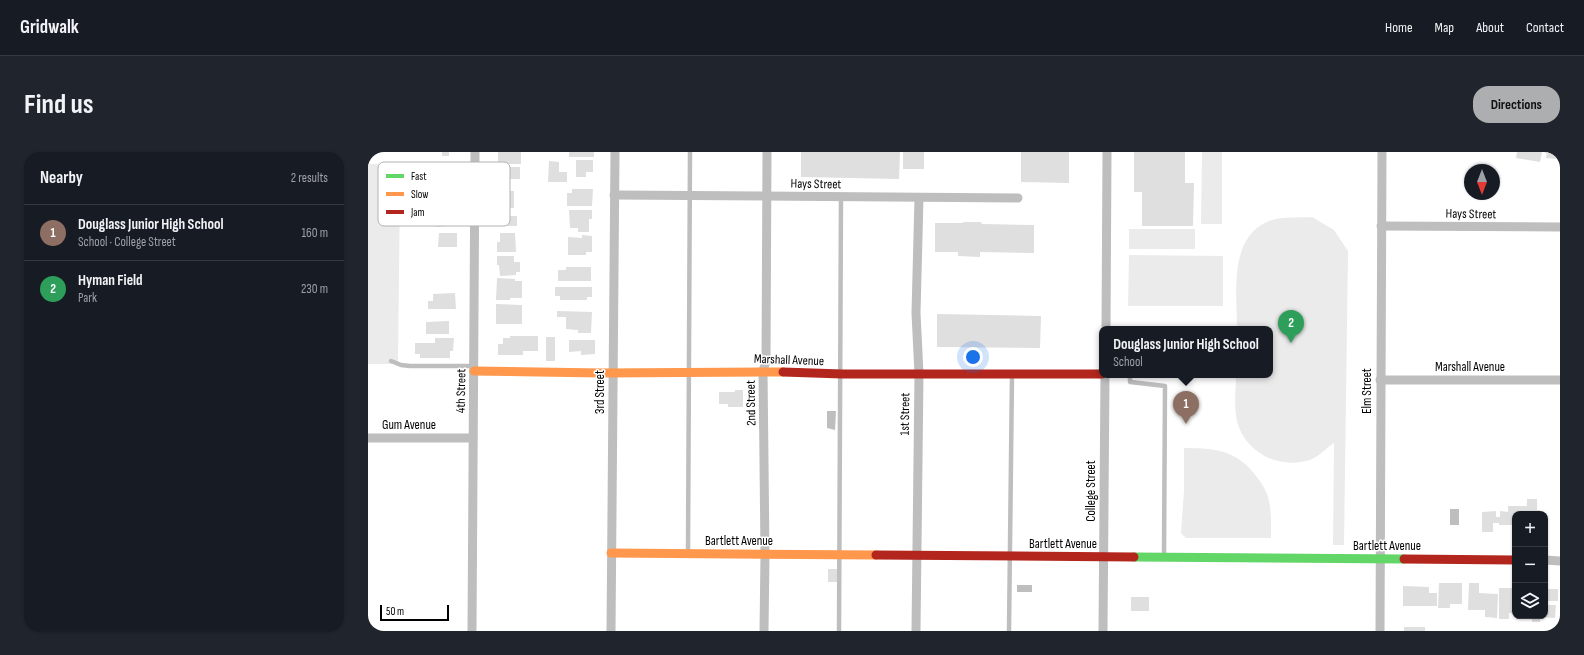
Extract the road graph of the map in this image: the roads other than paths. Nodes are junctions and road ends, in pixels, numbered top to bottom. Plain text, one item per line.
1 (475, 152) edge
2 (615, 152) edge
3 (690, 152) edge
4 (767, 152) edge
5 (1107, 152) edge
6 (1382, 152) edge
7 (475, 162) edge
8 (614, 195) junction
9 (690, 196) junction
10 (767, 196) junction
11 (841, 197) junction
12 (919, 198) junction
13 (1018, 198) dead end
14 (475, 226) edge
15 (1382, 226) junction
16 (1560, 227) edge
17 (1106, 326) edge
18 (391, 361) dead end
19 (474, 368) junction
20 (763, 371) junction
21 (613, 372) junction
22 (689, 372) junction
23 (842, 374) junction
24 (919, 374) junction
25 (1012, 374) junction
26 (1099, 375) edge
27 (1103, 378) edge
28 (1130, 378) edge
29 (1380, 380) junction
30 (1560, 380) edge
31 (368, 438) edge
32 (473, 438) junction
33 (611, 553) junction
34 (688, 554) junction
35 (765, 554) junction
36 (839, 555) junction
37 (916, 556) junction
38 (1010, 557) junction
39 (1103, 558) junction
40 (1164, 558) junction
41 (1380, 559) junction
42 (1512, 560) edge
43 (1548, 560) edge
44 (1560, 561) edge
45 (472, 631) edge
46 (611, 631) edge
47 (764, 631) edge
48 (839, 631) edge
49 (916, 631) edge
50 (1009, 631) edge
51 (1103, 631) edge
52 (1380, 631) edge

1 - 7 street, 4th Street
2 - 8 street, 3rd Street
3 - 9 lane
4 - 10 street, 2nd Street
5 - 17 street
6 - 15 street, Elm Street
8 - 9 street, Hays Street
8 - 21 street, 3rd Street
9 - 10 street, Hays Street
9 - 22 lane
10 - 11 street, Hays Street
10 - 20 street, 2nd Street
11 - 12 street, Hays Street
11 - 23 lane
12 - 13 street, Hays Street
12 - 24 street, 1st Street
14 - 19 street, 4th Street
15 - 16 street, Hays Street
15 - 29 street, Elm Street
18 - 19 lane
19 - 21 street, Marshall Avenue
19 - 32 street, 4th Street
20 - 22 street, Marshall Avenue
20 - 23 street, Marshall Avenue
20 - 35 street, 2nd Street
21 - 22 street, Marshall Avenue
21 - 33 street, 3rd Street
22 - 34 lane
23 - 24 street, Marshall Avenue
23 - 36 lane
24 - 25 street, Marshall Avenue
24 - 37 street, 1st Street
25 - 26 street, Marshall Avenue
25 - 38 lane
27 - 39 street, College Street
28 - 40 lane
29 - 30 street, Marshall Avenue
29 - 41 street, Elm Street
31 - 32 street, Gum Avenue
32 - 45 street, 4th Street
33 - 34 street, Bartlett Avenue
33 - 46 street, 3rd Street
34 - 35 street, Bartlett Avenue
35 - 36 street, Bartlett Avenue
35 - 47 street, 2nd Street
36 - 37 street, Bartlett Avenue
36 - 48 lane
37 - 38 street, Bartlett Avenue
37 - 49 street, 1st Street
38 - 39 street, Bartlett Avenue
38 - 50 lane
39 - 40 street, Bartlett Avenue
39 - 51 street, College Street
40 - 41 street, Bartlett Avenue
41 - 42 street, Bartlett Avenue
41 - 52 street, Elm Street
43 - 44 street

